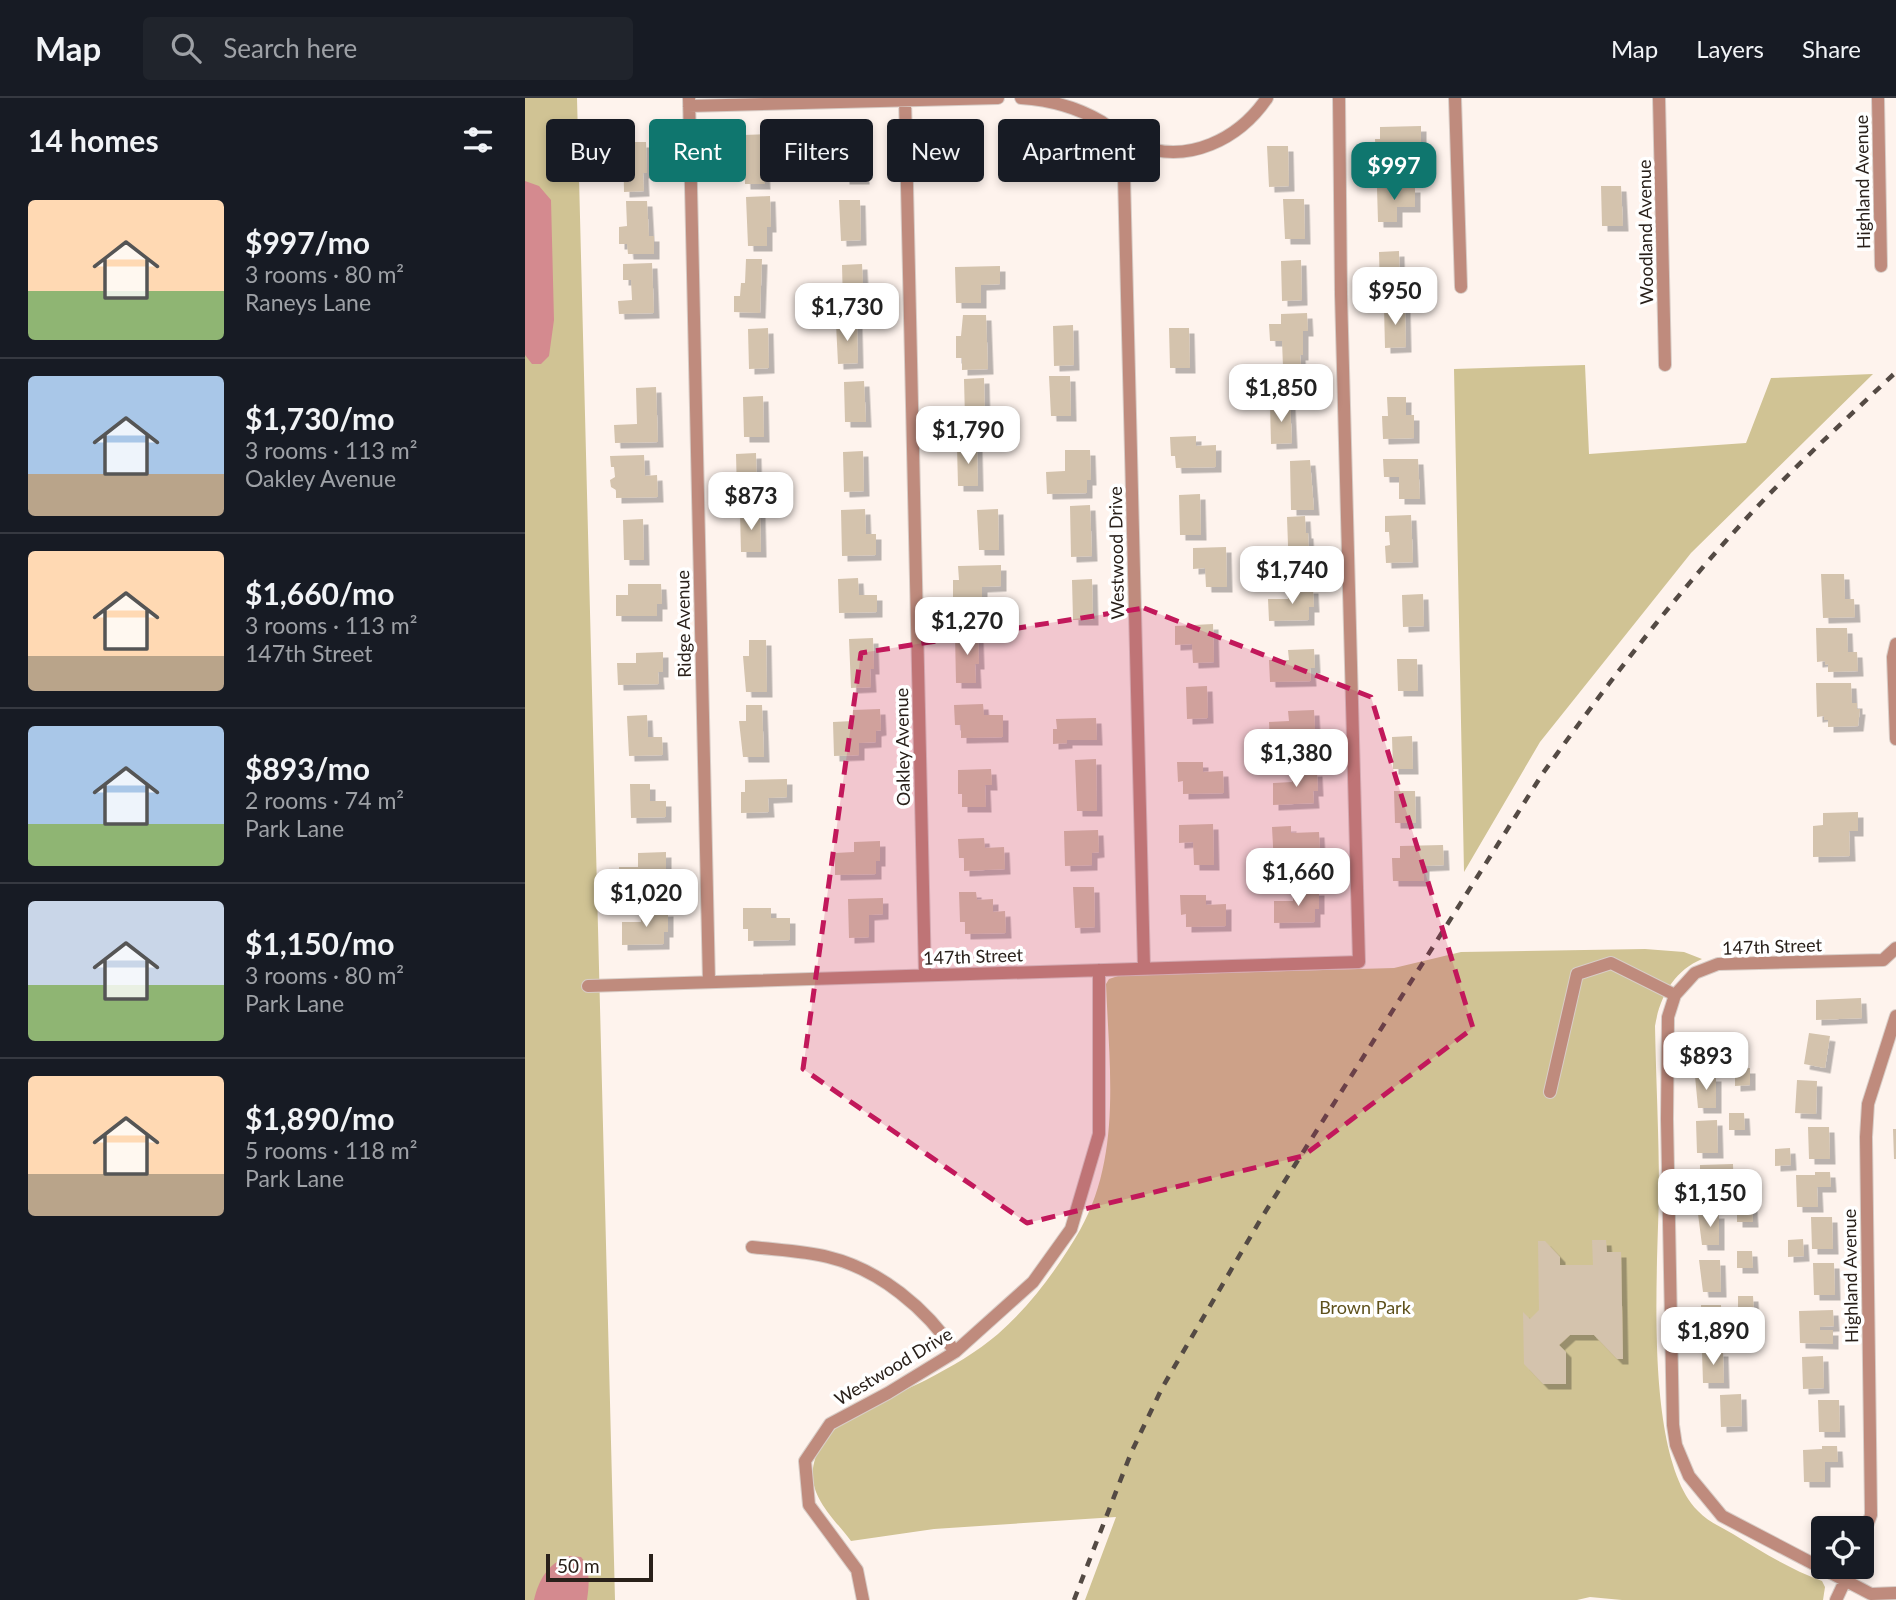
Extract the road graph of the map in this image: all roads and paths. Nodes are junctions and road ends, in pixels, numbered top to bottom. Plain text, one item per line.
1 (998, 98) edge
2 (1021, 98) edge
3 (1268, 98) edge
4 (1339, 98) edge
5 (1455, 98) edge
6 (1659, 98) edge
7 (1878, 98) edge
8 (905, 99) edge
9 (689, 102) edge
10 (1095, 119) edge
11 (1160, 150) edge
12 (1124, 182) edge
13 (1881, 266) dead end
14 (1461, 287) dead end
15 (1665, 365) dead end
16 (1896, 644) edge
17 (1896, 739) edge
18 (1896, 948) edge
19 (1144, 968) junction
20 (1099, 970) junction
21 (925, 975) junction
22 (709, 982) junction
23 (588, 986) dead end
24 (1675, 995) junction
25 (1896, 1016) edge
26 (1550, 1092) dead end
27 (752, 1247) dead end
28 (955, 1352) junction
29 (1871, 1516) edge
30 (1847, 1579) edge
31 (1846, 1582) junction
32 (1896, 1594) edge
33 (863, 1600) edge
34 (1836, 1600) edge

1 - 8 street
2 - 10 street
3 - 11 street
4 - 19 street, 147th Street
5 - 14 street
6 - 15 street, Woodland Avenue
7 - 13 street, Highland Avenue
8 - 9 street
8 - 21 street, Oakley Avenue
9 - 22 street, Ridge Avenue
12 - 19 street, Westwood Drive
16 - 17 street
18 - 24 street, 147th Street
19 - 20 street, 147th Street
20 - 21 street, 147th Street
20 - 28 street, Westwood Drive
21 - 22 street, 147th Street
22 - 23 street, 147th Street
24 - 26 street
24 - 31 street
25 - 29 street, Highland Avenue
27 - 28 street
28 - 33 street, Westwood Drive
30 - 31 street
31 - 32 street
31 - 34 street

